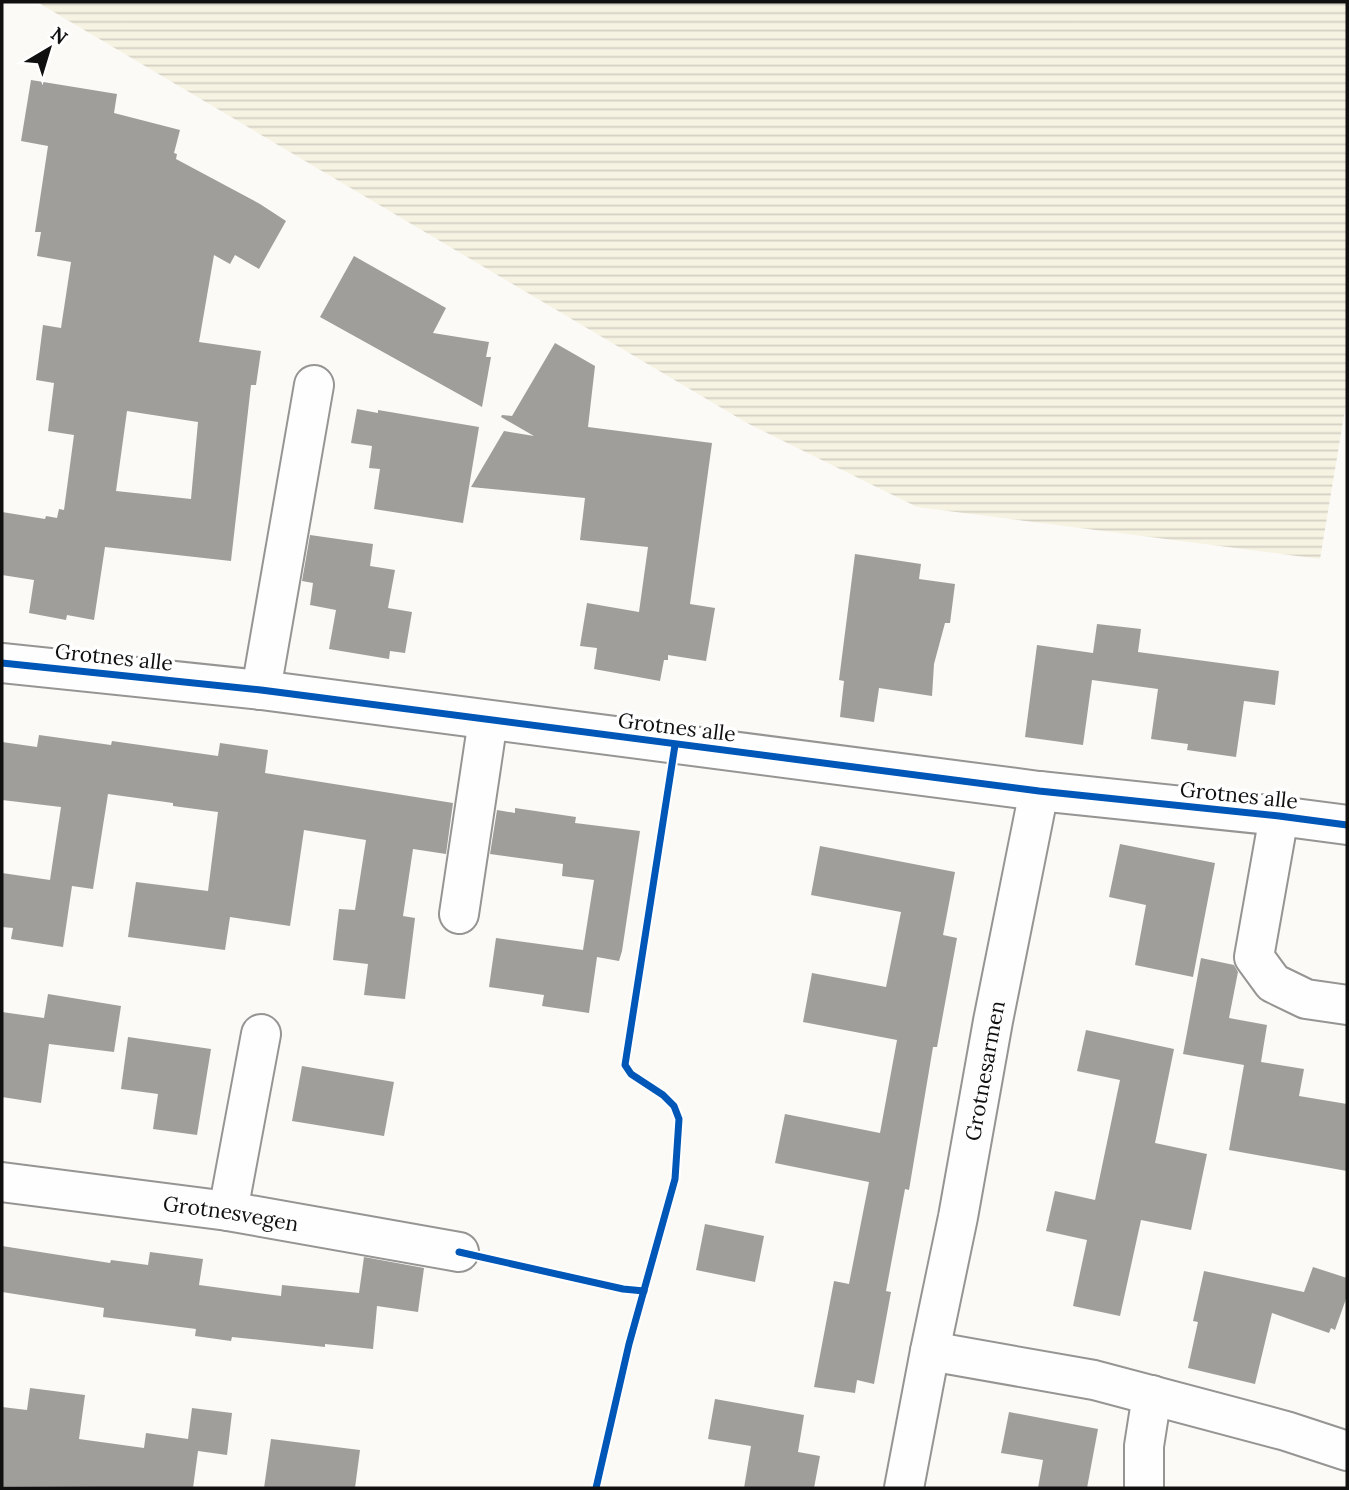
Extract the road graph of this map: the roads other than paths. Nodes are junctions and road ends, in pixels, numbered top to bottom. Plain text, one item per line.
1 (314, 385) dead end
2 (2, 663) edge
3 (261, 690) junction
4 (488, 720) junction
5 (1039, 791) junction
6 (1279, 816) junction
7 (1347, 825) edge
8 (460, 914) dead end
9 (1347, 1005) edge
10 (261, 1034) dead end
11 (2, 1182) edge
12 (229, 1211) junction
13 (459, 1252) dead end
14 (930, 1351) junction
15 (1152, 1395) junction
16 (1347, 1451) edge
17 (904, 1488) edge
18 (1144, 1488) edge

1 - 3 street
2 - 3 street, Grotnes alle
3 - 4 street, Grotnes alle
4 - 5 street, Grotnes alle
4 - 8 street
5 - 6 street, Grotnes alle
5 - 14 street, Grotnesarmen
6 - 7 street, Grotnes alle
6 - 9 street, Grotnes alle
10 - 12 street
11 - 12 street, Grotnesvegen
12 - 13 street, Grotnesvegen
14 - 15 street
14 - 17 street, Grotnesarmen
15 - 16 street
15 - 18 street

